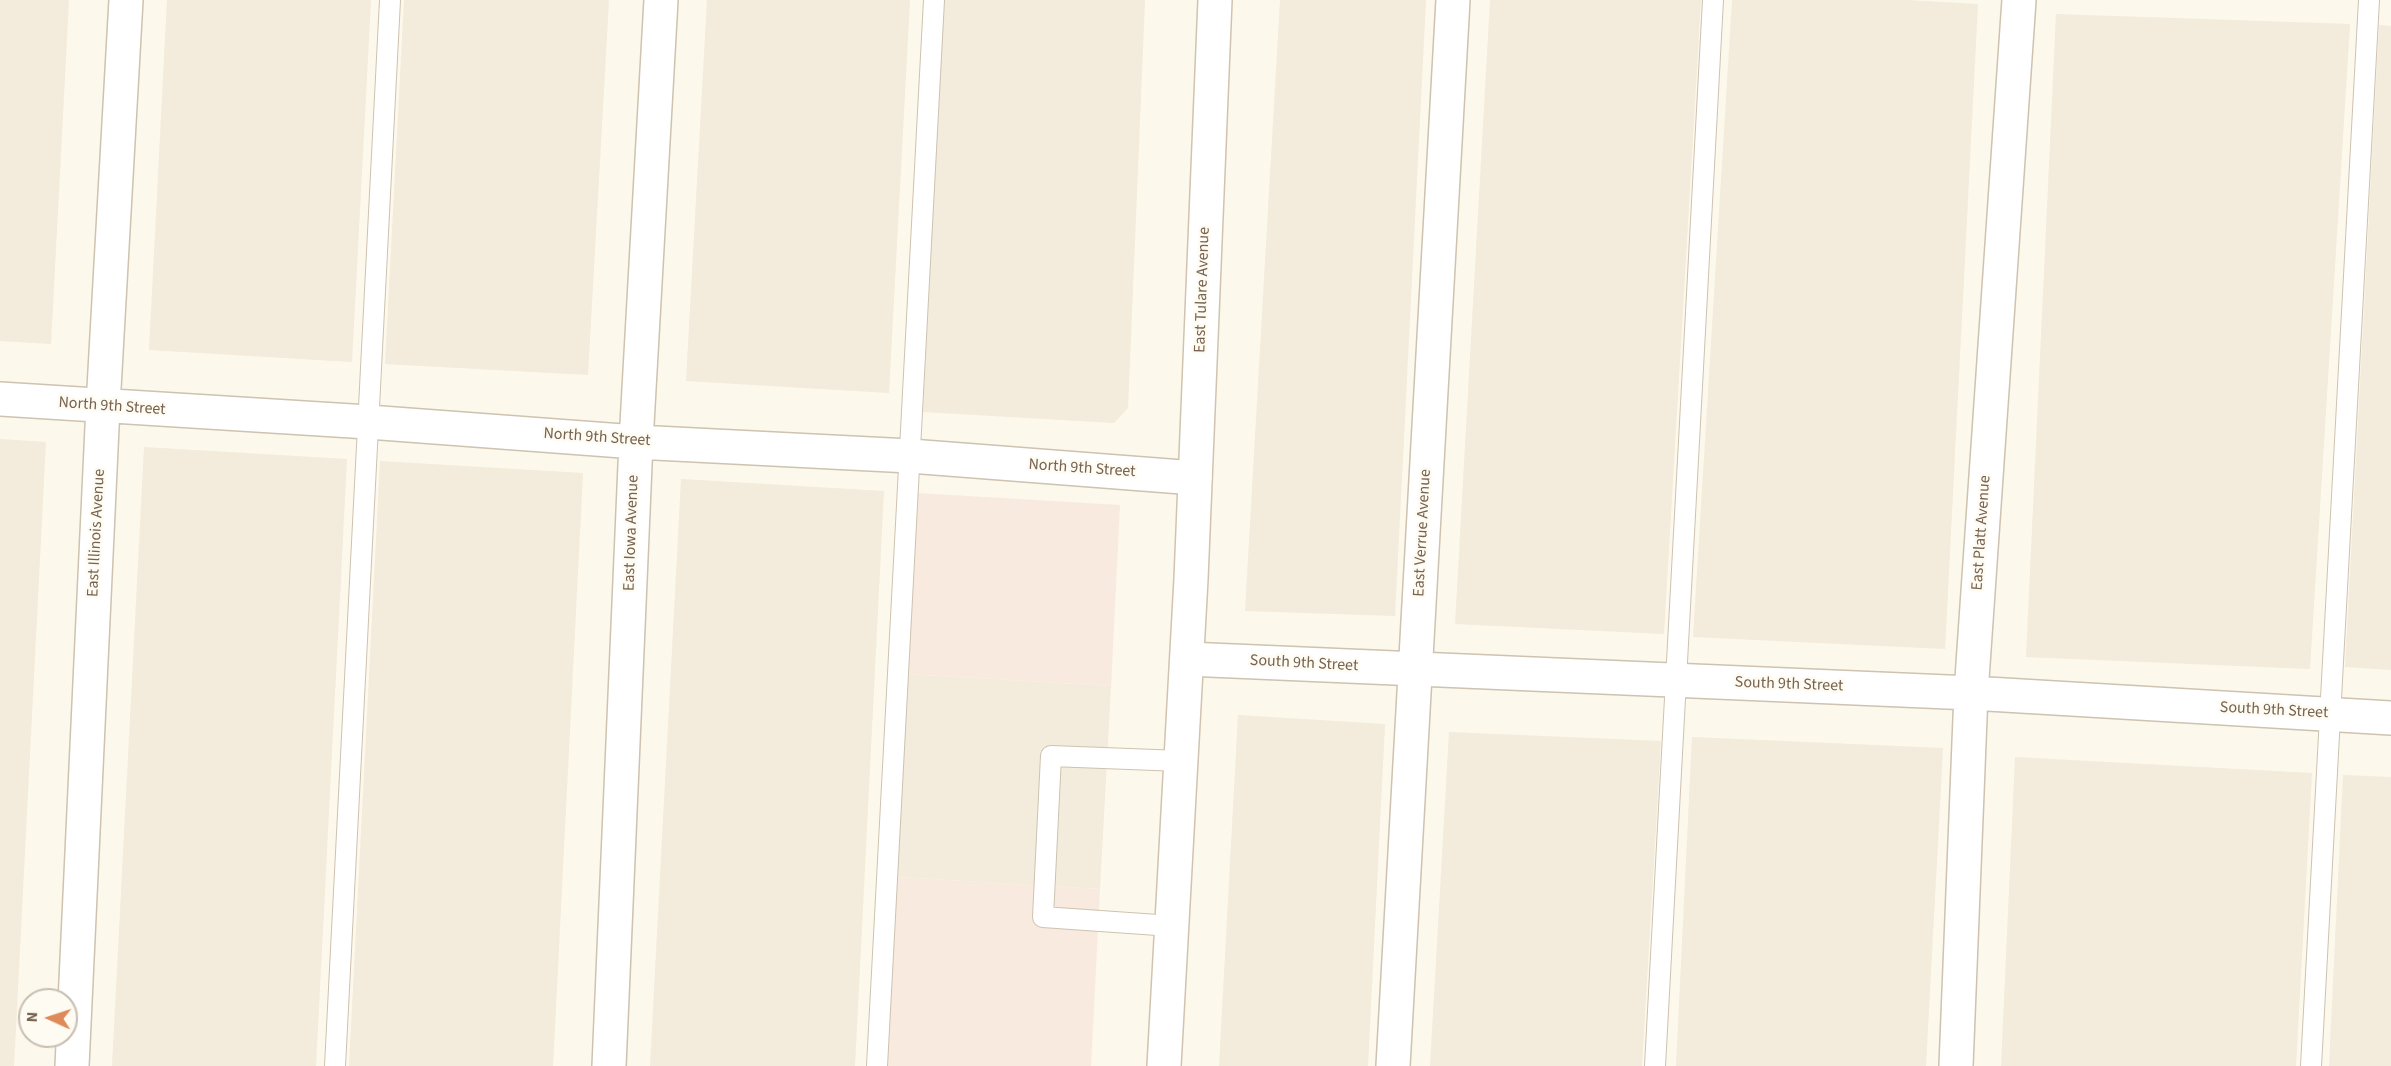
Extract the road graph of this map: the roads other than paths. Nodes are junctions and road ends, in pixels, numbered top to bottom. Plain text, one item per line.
1 (126, 0) edge
2 (390, 0) edge
3 (661, 0) edge
4 (934, 0) edge
5 (1215, 0) edge
6 (1453, 0) edge
7 (1713, 0) edge
8 (2019, 0) edge
9 (2369, 0) edge
10 (0, 399) edge
11 (103, 406) junction
12 (368, 422) junction
13 (636, 441) junction
14 (910, 456) junction
15 (1195, 478) junction
16 (1187, 659) junction
17 (1416, 669) junction
18 (1675, 680) junction
19 (1971, 693) junction
20 (2330, 714) junction
21 (2391, 718) edge
22 (1181, 761) junction
23 (1172, 926) junction
24 (72, 1066) edge
25 (335, 1066) edge
26 (609, 1066) edge
27 (877, 1066) edge
28 (1164, 1066) edge
29 (1393, 1066) edge
30 (1656, 1066) edge
31 (1956, 1066) edge
32 (2311, 1066) edge

1 - 11 street, East Illinois Avenue
2 - 12 lane
3 - 13 street, East Iowa Avenue
4 - 14 lane
5 - 15 street, East Tulare Avenue
6 - 17 street, East Verrue Avenue
7 - 18 lane
8 - 19 street, East Platt Avenue
9 - 20 lane
10 - 11 street, North 9th Street
11 - 12 street, North 9th Street
11 - 24 street, East Illinois Avenue
12 - 13 street, North 9th Street
12 - 25 lane
13 - 14 street, North 9th Street
13 - 26 street, East Iowa Avenue
14 - 15 street, North 9th Street
14 - 27 lane
15 - 16 street, East Tulare Avenue
16 - 17 street, South 9th Street
16 - 22 street, East Tulare Avenue
17 - 18 street, South 9th Street
17 - 29 street, East Verrue Avenue
18 - 19 street, South 9th Street
18 - 30 lane
19 - 20 street, South 9th Street
19 - 31 street, East Platt Avenue
20 - 21 street, South 9th Street
20 - 32 lane
22 - 23 street, East Tulare Avenue
22 - 23 lane
23 - 28 street, East Tulare Avenue

